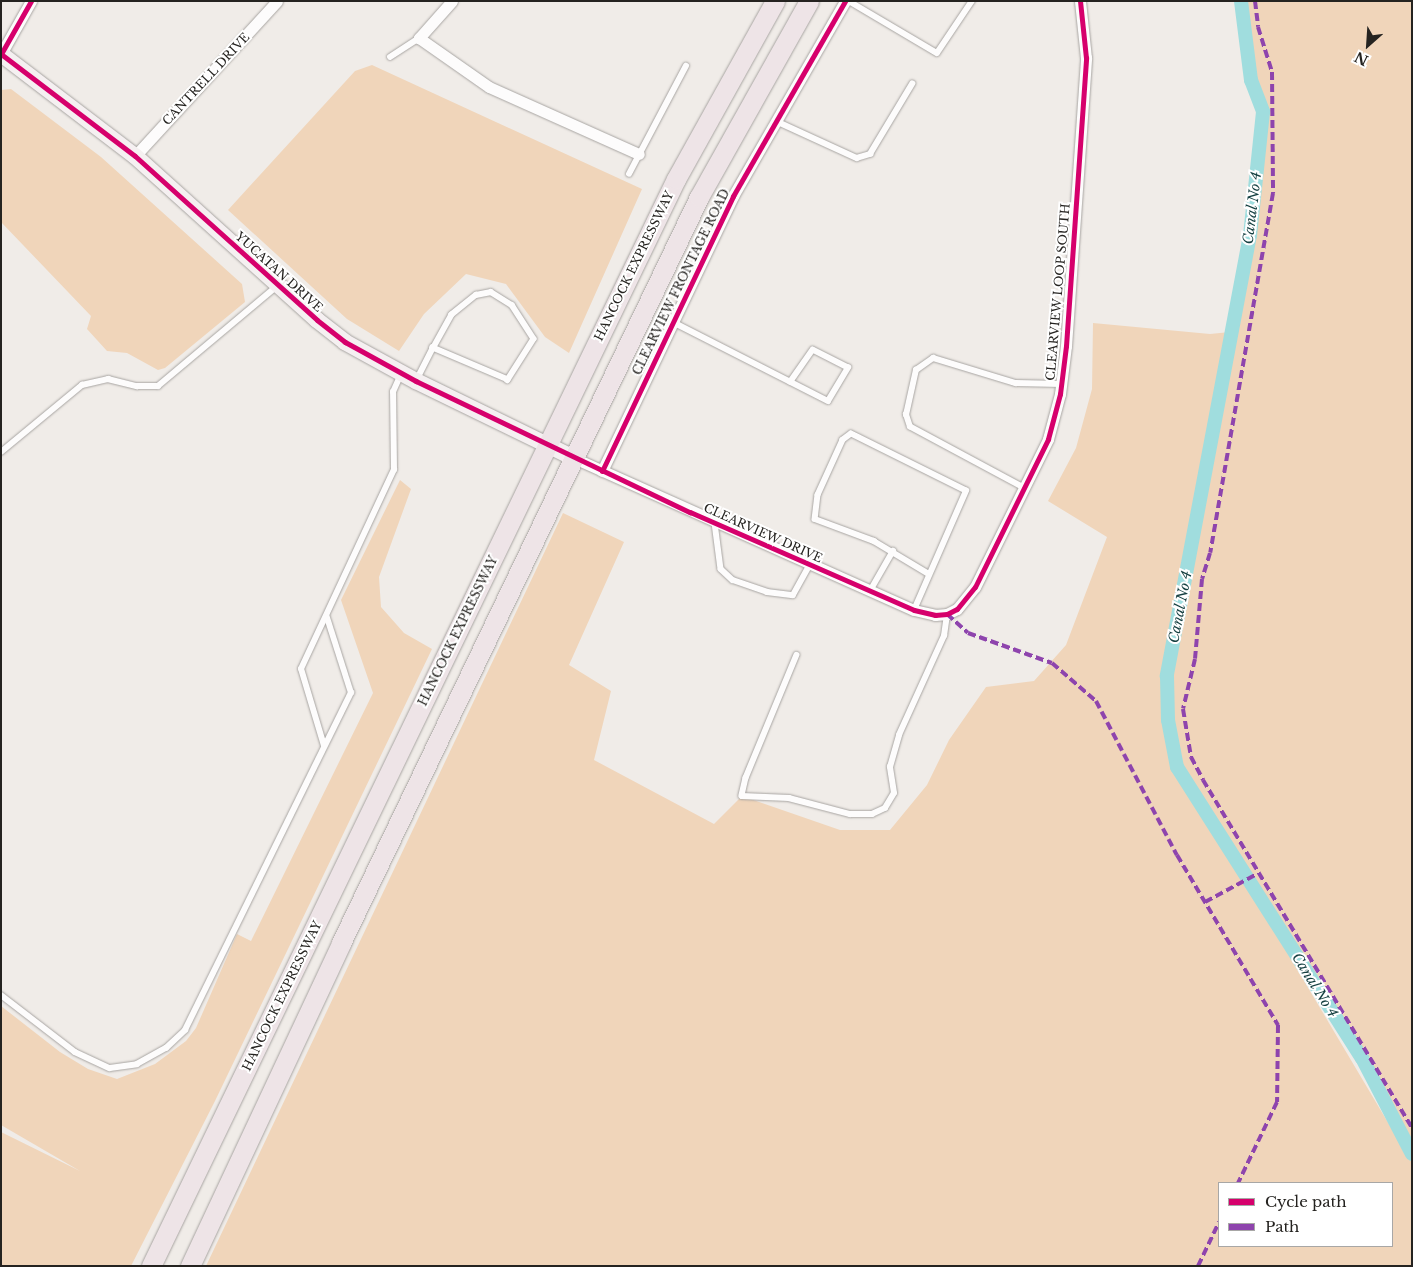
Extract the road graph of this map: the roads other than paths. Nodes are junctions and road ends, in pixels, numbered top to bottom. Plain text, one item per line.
1 (31, 1) edge
2 (277, 1) edge
3 (452, 1) edge
4 (775, 1) edge
5 (799, 1) edge
6 (809, 1) edge
7 (847, 1) edge
8 (972, 1) edge
9 (1080, 1) edge
10 (420, 38) junction
11 (779, 52) junction
12 (1, 54) edge
13 (390, 57) dead end
14 (686, 66) dead end
15 (912, 84) dead end
16 (776, 121) junction
17 (639, 154) junction
18 (135, 156) junction
19 (629, 174) dead end
20 (278, 285) junction
21 (673, 322) junction
22 (433, 348) junction
23 (408, 378) junction
24 (790, 382) junction
25 (1061, 384) junction
26 (547, 445) junction
27 (1, 452) edge
28 (574, 458) junction
29 (602, 471) junction
30 (1024, 488) junction
31 (715, 523) junction
32 (893, 551) junction
33 (810, 564) junction
34 (929, 574) junction
35 (870, 591) junction
36 (914, 610) junction
37 (947, 614) junction
38 (327, 618) junction
39 (797, 655) dead end
40 (325, 746) junction
41 (1, 995) edge
42 (151, 1266) edge
43 (190, 1266) edge

1 - 12 street
2 - 18 street, CANTRELL DRIVE
3 - 10 street
4 - 26 main road, HANCOCK EXPRESSWAY
5 - 11 street
6 - 11 main road
7 - 8 lane
7 - 16 street, CLEARVIEW FRONTAGE ROAD
9 - 25 street, CLEARVIEW LOOP SOUTH
10 - 13 lane
10 - 17 street
11 - 28 main road
12 - 18 street, YUCATAN DRIVE
14 - 17 lane
15 - 16 lane
16 - 21 street, CLEARVIEW FRONTAGE ROAD
17 - 19 lane
18 - 20 street, YUCATAN DRIVE
20 - 23 street, YUCATAN DRIVE
20 - 27 lane
21 - 24 lane
21 - 29 street, CLEARVIEW FRONTAGE ROAD
22 - 22 lane
22 - 23 lane
23 - 26 street, YUCATAN DRIVE
23 - 38 lane
24 - 24 lane
25 - 30 street, CLEARVIEW LOOP SOUTH
25 - 30 lane
26 - 28 street, YUCATAN DRIVE
26 - 42 main road, HANCOCK EXPRESSWAY
28 - 29 street, CLEARVIEW DRIVE
28 - 43 main road
29 - 31 street, CLEARVIEW DRIVE
30 - 37 street, CLEARVIEW LOOP SOUTH
31 - 33 street, CLEARVIEW DRIVE
31 - 33 lane
32 - 34 lane
32 - 34 lane
32 - 35 lane
33 - 35 street, CLEARVIEW DRIVE
34 - 36 lane
35 - 36 street, CLEARVIEW DRIVE
36 - 37 street, CLEARVIEW DRIVE
37 - 39 lane
38 - 40 lane
38 - 40 lane
40 - 41 lane

